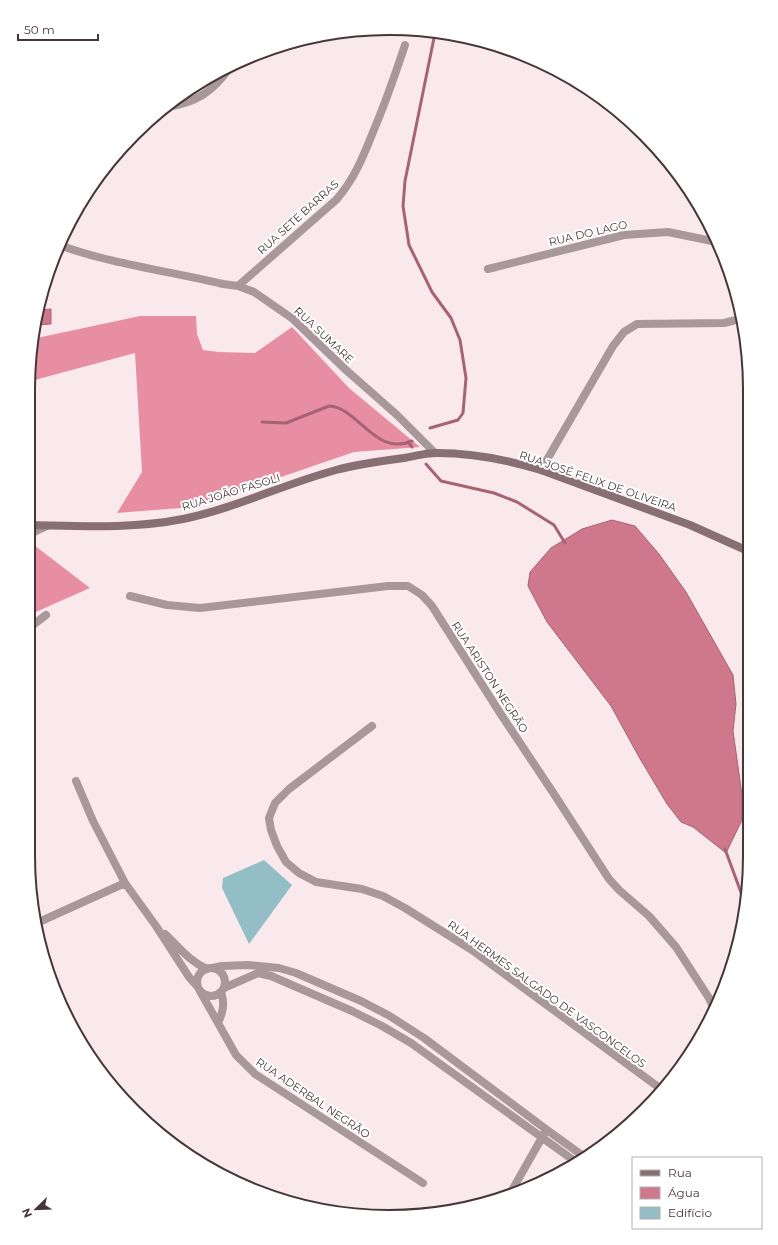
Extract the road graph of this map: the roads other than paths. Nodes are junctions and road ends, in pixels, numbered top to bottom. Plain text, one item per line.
1 (404, 45) dead end
2 (224, 76) edge
3 (176, 106) edge
4 (710, 241) edge
5 (65, 247) edge
6 (488, 269) dead end
7 (238, 286) junction
8 (736, 320) edge
9 (435, 453) junction
10 (541, 470) junction
11 (35, 525) edge
12 (47, 526) junction
13 (35, 532) edge
14 (743, 549) edge
15 (130, 596) dead end
16 (46, 615) dead end
17 (35, 623) edge
18 (372, 726) dead end
19 (76, 781) dead end
20 (125, 883) junction
21 (41, 921) edge
22 (156, 926) junction
23 (210, 968) junction
24 (320, 983) junction
25 (199, 988) junction
26 (222, 990) junction
27 (316, 995) junction
28 (711, 1002) edge
29 (218, 1023) junction
30 (657, 1086) edge
31 (547, 1130) junction
32 (541, 1138) junction
33 (580, 1154) edge
34 (572, 1159) edge
35 (423, 1183) dead end
36 (514, 1187) edge

1 - 7 street, RUA SETE BARRAS
2 - 3 street
4 - 6 street, RUA DO LAGO
5 - 7 street, RUA SUMARE
7 - 9 street, RUA SUMARE
8 - 10 street
9 - 10 main road, RUA JOSÉ FELIX DE OLIVEIRA
9 - 12 main road, RUA JOÃO FASOLI
10 - 14 main road, RUA JOSÉ FELIX DE OLIVEIRA
11 - 12 main road, RUA JOÃO FASOLI
12 - 13 street
15 - 28 street, RUA ARISTON NEGRÃO
16 - 17 street
18 - 30 street, RUA HERMES SALGADO DE VASCONCELOS
19 - 20 street, RUA ADERBAL NEGRÃO
20 - 21 street
20 - 22 street, RUA ADERBAL NEGRÃO
22 - 23 street
22 - 25 street, RUA ADERBAL NEGRÃO
23 - 24 street
23 - 25 street
23 - 26 street
24 - 27 street
24 - 31 street
25 - 26 street
25 - 29 street, RUA ADERBAL NEGRÃO
26 - 27 street
26 - 29 street
27 - 32 street
29 - 35 street, RUA ADERBAL NEGRÃO
31 - 32 street
31 - 33 street
32 - 34 street
32 - 36 street

